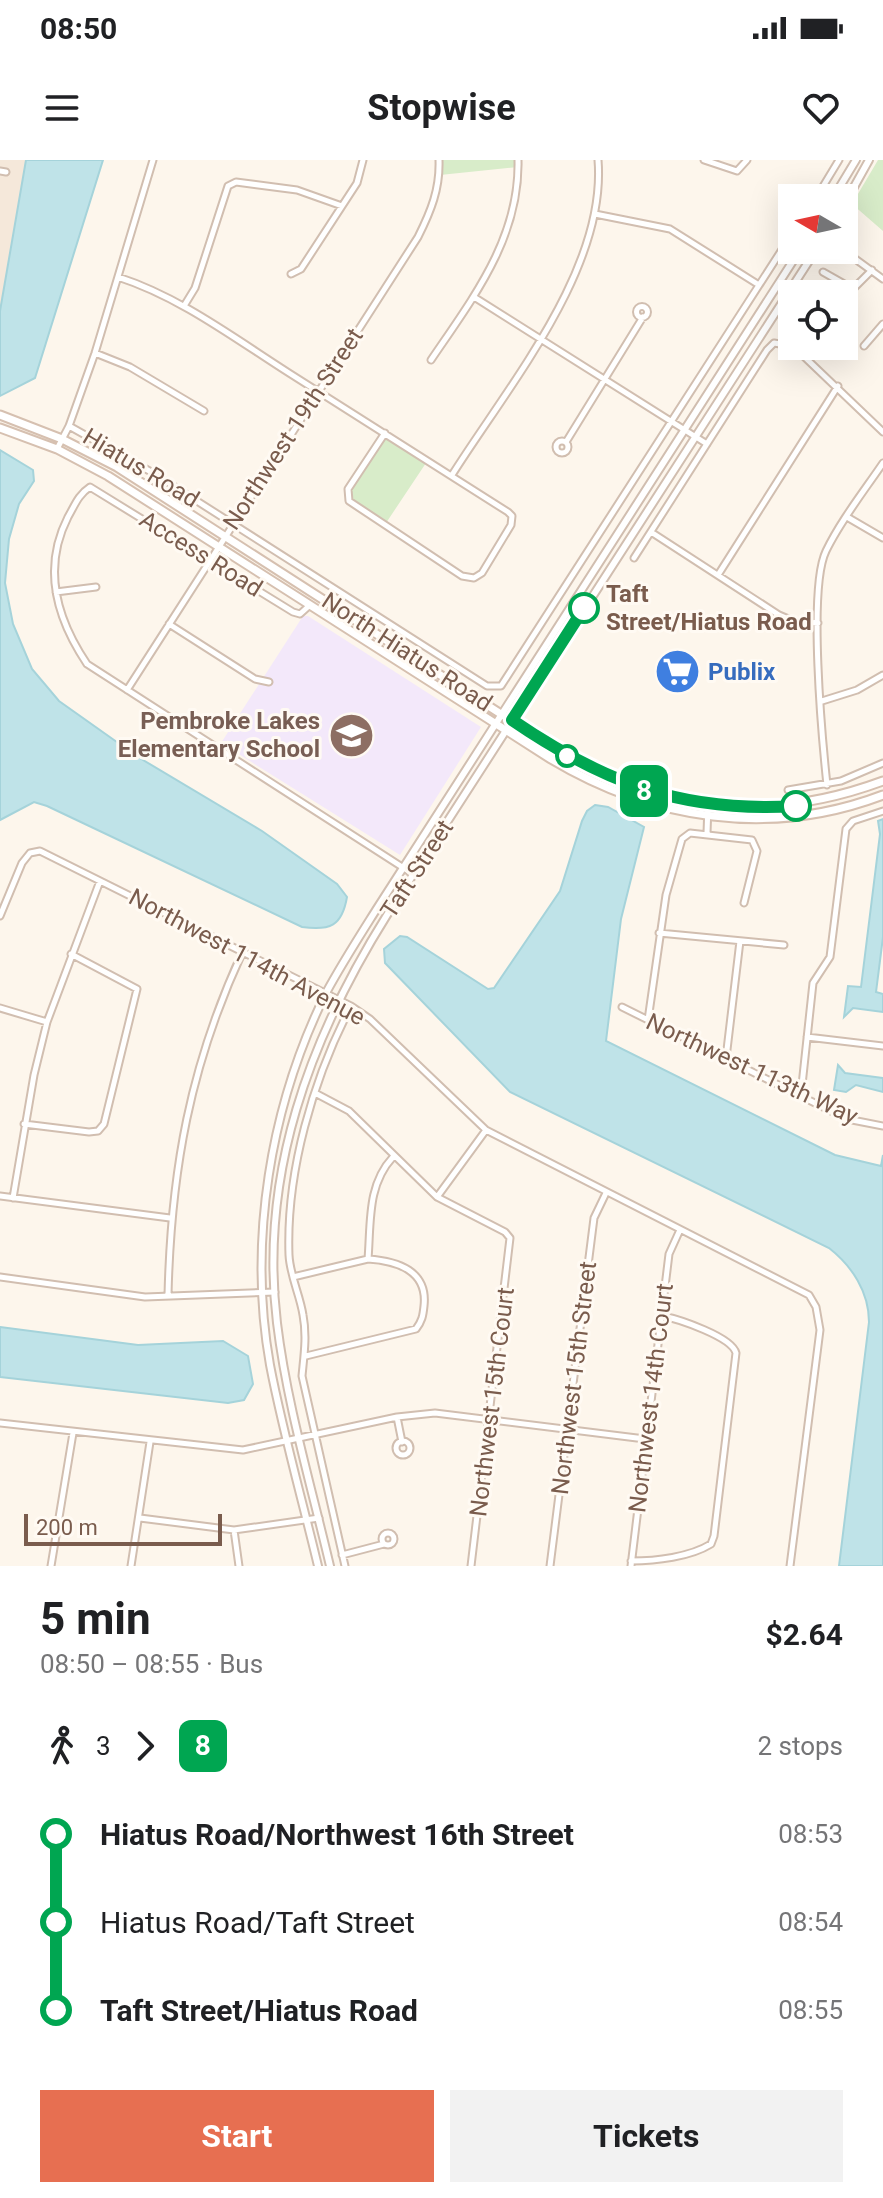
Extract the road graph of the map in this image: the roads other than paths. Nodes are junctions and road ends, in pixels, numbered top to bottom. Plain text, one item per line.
1 (153, 160) edge
2 (363, 160) edge
3 (439, 160) edge
4 (518, 160) edge
5 (598, 160) edge
6 (704, 160) edge
7 (747, 160) edge
8 (839, 160) edge
9 (856, 160) edge
10 (869, 160) edge
11 (824, 184) edge
12 (841, 184) edge
13 (856, 184) edge
14 (342, 206) junction
15 (595, 214) junction
16 (778, 256) edge
17 (858, 260) edge
18 (791, 264) edge
19 (807, 264) edge
20 (872, 270) junction
21 (823, 272) dead end
22 (291, 274) dead end
23 (118, 277) junction
24 (883, 279) edge
25 (759, 285) junction
26 (474, 297) junction
27 (184, 306) junction
28 (643, 317) dead end
29 (883, 324) edge
30 (539, 338) junction
31 (778, 344) edge
32 (864, 346) dead end
33 (95, 353) junction
34 (431, 360) dead end
35 (809, 360) edge
36 (605, 381) junction
37 (838, 386) junction
38 (317, 391) junction
39 (204, 411) dead end
40 (0, 415) edge
41 (671, 423) junction
42 (69, 426) junction
43 (0, 428) edge
44 (683, 430) junction
45 (883, 432) edge
46 (385, 433) junction
47 (694, 436) junction
48 (62, 439) junction
49 (566, 442) dead end
50 (707, 444) junction
51 (57, 449) junction
52 (883, 463) edge
53 (452, 475) junction
54 (847, 517) junction
55 (232, 523) junction
56 (651, 532) junction
57 (224, 535) junction
58 (883, 538) edge
59 (217, 546) junction
60 (209, 558) junction
61 (634, 558) dead end
62 (596, 568) junction
63 (606, 574) junction
64 (718, 575) junction
65 (96, 587) dead end
66 (56, 592) junction
67 (310, 605) junction
68 (818, 623) junction
69 (169, 624) junction
70 (557, 628) junction
71 (567, 635) junction
72 (436, 671) junction
73 (883, 675) edge
74 (429, 681) junction
75 (269, 682) dead end
76 (127, 690) junction
77 (822, 701) junction
78 (502, 714) junction
79 (512, 720) junction
80 (496, 723) junction
81 (505, 730) junction
82 (883, 763) edge
83 (883, 781) edge
84 (827, 785) junction
85 (788, 790) dead end
86 (883, 795) edge
87 (708, 805) junction
88 (883, 811) edge
89 (709, 817) junction
90 (431, 824) junction
91 (442, 830) junction
92 (707, 833) junction
93 (403, 868) junction
94 (413, 874) junction
95 (100, 881) junction
96 (744, 903) dead end
97 (0, 916) edge
98 (659, 933) junction
99 (740, 941) junction
100 (784, 945) dead end
101 (243, 951) junction
102 (71, 954) junction
103 (327, 993) junction
104 (338, 999) junction
105 (351, 1006) junction
106 (622, 1007) dead end
107 (0, 1008) edge
108 (648, 1020) junction
109 (47, 1022) junction
110 (807, 1037) junction
111 (883, 1046) edge
112 (726, 1058) junction
113 (315, 1093) junction
114 (797, 1094) junction
115 (24, 1124) junction
116 (883, 1126) edge
117 (486, 1130) junction
118 (276, 1140) junction
119 (287, 1143) junction
120 (393, 1157) junction
121 (606, 1193) junction
122 (0, 1196) edge
123 (437, 1197) junction
124 (13, 1198) junction
125 (170, 1218) junction
126 (679, 1232) junction
127 (368, 1259) junction
128 (0, 1277) edge
129 (293, 1277) junction
130 (263, 1292) junction
131 (275, 1292) junction
132 (168, 1295) junction
133 (662, 1316) junction
134 (306, 1356) junction
135 (397, 1417) junction
136 (489, 1420) junction
137 (0, 1423) edge
138 (568, 1429) junction
139 (73, 1433) junction
140 (314, 1437) junction
141 (645, 1439) junction
142 (299, 1440) junction
143 (150, 1442) junction
144 (402, 1442) dead end
145 (288, 1443) junction
146 (140, 1518) junction
147 (319, 1518) junction
148 (307, 1520) junction
149 (234, 1530) junction
150 (384, 1544) dead end
151 (342, 1555) junction
152 (631, 1563) edge
153 (51, 1566) edge
154 (131, 1566) edge
155 (239, 1566) edge
156 (318, 1566) edge
157 (330, 1566) edge
158 (345, 1566) edge
159 (471, 1566) edge
160 (550, 1566) edge
161 (790, 1566) edge

1 - 23 street
2 - 14 street
3 - 38 street, Northwest 19th Street
4 - 26 street
5 - 15 street
6 - 7 street
8 - 11 street
9 - 12 street
10 - 13 street
14 - 22 street
14 - 27 street
15 - 25 street
15 - 30 street
16 - 25 street
17 - 20 street
18 - 44 street, Taft Street
19 - 47 street, Taft Street
20 - 21 street
20 - 24 street
23 - 27 street
23 - 33 street
25 - 41 street
26 - 30 street
26 - 34 street
27 - 38 street
28 - 36 street
29 - 32 street
30 - 36 street
30 - 53 street
31 - 50 street
33 - 39 street
33 - 42 street
35 - 37 street
36 - 41 street
36 - 49 street
37 - 45 street
37 - 64 street
38 - 46 street
38 - 55 street, Northwest 19th Street
40 - 48 main road, North Hiatus Road
41 - 44 street
41 - 55 street, Hiatus Road
42 - 48 street
42 - 55 street, Hiatus Road
43 - 51 main road, North Hiatus Road
44 - 47 street
44 - 62 street, Taft Street
46 - 53 street
46 - 53 street
47 - 50 street
47 - 63 street, Taft Street
48 - 51 street
48 - 57 main road, North Hiatus Road
50 - 56 street
51 - 59 main road, North Hiatus Road
52 - 54 street
54 - 58 street
54 - 68 street
55 - 57 street, Northwest 19th Street
56 - 61 street
56 - 64 street
57 - 59 street, Northwest 19th Street
57 - 72 main road, North Hiatus Road
59 - 60 street, Northwest 19th Street
59 - 67 main road, North Hiatus Road
60 - 66 street, Access Road
60 - 67 street, Access Road
60 - 69 street, Northwest 19th Street
62 - 63 street
62 - 70 street, Taft Street
63 - 71 street, Taft Street
64 - 68 street
65 - 66 street
66 - 76 street
67 - 74 main road, North Hiatus Road
68 - 77 street
69 - 75 street
69 - 76 street, Northwest 19th Street
70 - 71 street
70 - 78 street, Taft Street
71 - 79 street, Taft Street
72 - 74 main road
72 - 78 main road, North Hiatus Road
73 - 77 street
74 - 80 main road, North Hiatus Road
76 - 93 street
77 - 84 street
78 - 79 main road, North Hiatus Road
78 - 80 street, Taft Street
79 - 81 street, Taft Street
79 - 87 main road, North Hiatus Road
80 - 81 main road, North Hiatus Road
80 - 90 street, Taft Street
81 - 89 main road, North Hiatus Road
81 - 91 street, Taft Street
82 - 84 street
83 - 87 main road, North Hiatus Road
84 - 85 street
86 - 89 main road, North Hiatus Road
87 - 89 street
88 - 110 street
89 - 92 street
90 - 91 street
90 - 93 street, Taft Street
91 - 94 street, Taft Street
92 - 96 street
92 - 98 street
93 - 94 street
93 - 103 street, Taft Street
94 - 104 street, Taft Street
95 - 97 street, Northwest 114th Avenue
95 - 101 street, Northwest 114th Avenue
95 - 102 street
98 - 99 street
98 - 108 street
99 - 100 street
99 - 112 street
101 - 103 street, Northwest 114th Avenue
101 - 125 street
102 - 109 street
102 - 115 street
103 - 104 street, Northwest 114th Avenue
103 - 118 street, Taft Street
104 - 105 street, Northwest 114th Avenue
104 - 119 street, Taft Street
105 - 113 street
105 - 117 street, Northwest 114th Avenue
106 - 108 street, Northwest 113th Way
107 - 109 street
108 - 112 street, Northwest 113th Way
109 - 115 street
110 - 111 street
110 - 114 street
112 - 114 street, Northwest 113th Way
113 - 120 street
113 - 129 street
114 - 116 street, Northwest 113th Way
115 - 124 street
117 - 121 street, Northwest 114th Avenue
117 - 123 street
118 - 119 street
118 - 130 street, Taft Street
119 - 131 street, Taft Street
120 - 123 street
120 - 127 street
121 - 126 street, Northwest 114th Avenue
121 - 138 street, Northwest 15th Street
122 - 124 street
123 - 136 street, Northwest 15th Court
124 - 125 street
125 - 132 street
126 - 133 street, Northwest 14th Court
126 - 161 street, Northwest 114th Avenue
127 - 129 street
127 - 134 street
128 - 132 street
129 - 134 street
130 - 131 street
130 - 132 street
130 - 145 street, Taft Street
131 - 142 street, Taft Street
133 - 141 street, Northwest 14th Court
133 - 152 street
134 - 140 street
135 - 136 street
135 - 140 street
135 - 144 street
136 - 138 street
136 - 159 street, Northwest 15th Court
137 - 139 street
138 - 141 street
138 - 160 street, Northwest 15th Street
139 - 143 street
139 - 153 street
140 - 142 street
140 - 151 street
141 - 152 street, Northwest 14th Court
142 - 145 street
142 - 147 street, Taft Street
143 - 145 street
143 - 146 street
145 - 148 street, Taft Street
146 - 149 street
146 - 154 street
147 - 148 street
147 - 157 street, Taft Street
148 - 149 street
148 - 156 street, Taft Street
149 - 155 street
150 - 151 street
151 - 158 street

